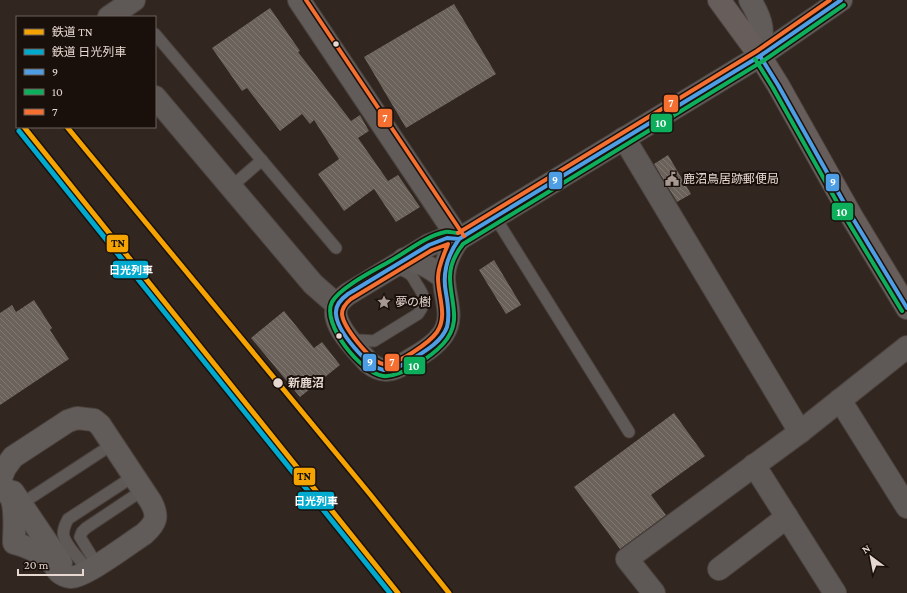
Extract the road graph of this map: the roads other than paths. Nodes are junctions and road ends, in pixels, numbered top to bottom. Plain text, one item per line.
1 (134, 0) edge
2 (299, 0) edge
3 (719, 0) edge
4 (750, 0) edge
5 (841, 0) edge
6 (110, 16) edge
7 (156, 35) edge
8 (760, 56) junction
9 (156, 98) edge
10 (624, 138) junction
11 (262, 160) junction
12 (231, 187) junction
13 (495, 217) junction
14 (459, 239) junction
15 (336, 248) dead end
16 (397, 263) junction
17 (444, 278) junction
18 (337, 305) junction
19 (907, 308) edge
20 (347, 336) junction
21 (907, 347) edge
22 (840, 400) junction
23 (629, 432) dead end
24 (800, 432) junction
25 (113, 444) junction
26 (754, 465) junction
27 (138, 483) junction
28 (17, 507) junction
29 (907, 507) edge
30 (787, 517) junction
31 (7, 547) edge
32 (93, 568) junction
33 (719, 569) dead end
34 (654, 593) edge
35 (835, 593) edge

1 - 6 street
2 - 14 street
3 - 8 highway
4 - 8 street
5 - 8 street
7 - 11 lane
8 - 10 street
8 - 19 highway
9 - 12 street
10 - 13 street
10 - 24 street
11 - 12 lane
11 - 15 lane
12 - 18 street
13 - 14 street
13 - 23 lane
14 - 16 street
14 - 17 street
16 - 17 street
16 - 18 street
16 - 20 lane
17 - 20 street
18 - 20 street
21 - 22 street
22 - 24 street
22 - 29 street
24 - 26 street
25 - 27 street
25 - 28 lane
25 - 28 street
26 - 30 street
26 - 34 street
27 - 32 lane
27 - 32 street
27 - 32 lane
28 - 31 street
28 - 32 street
30 - 33 street
30 - 35 street
31 - 32 street

